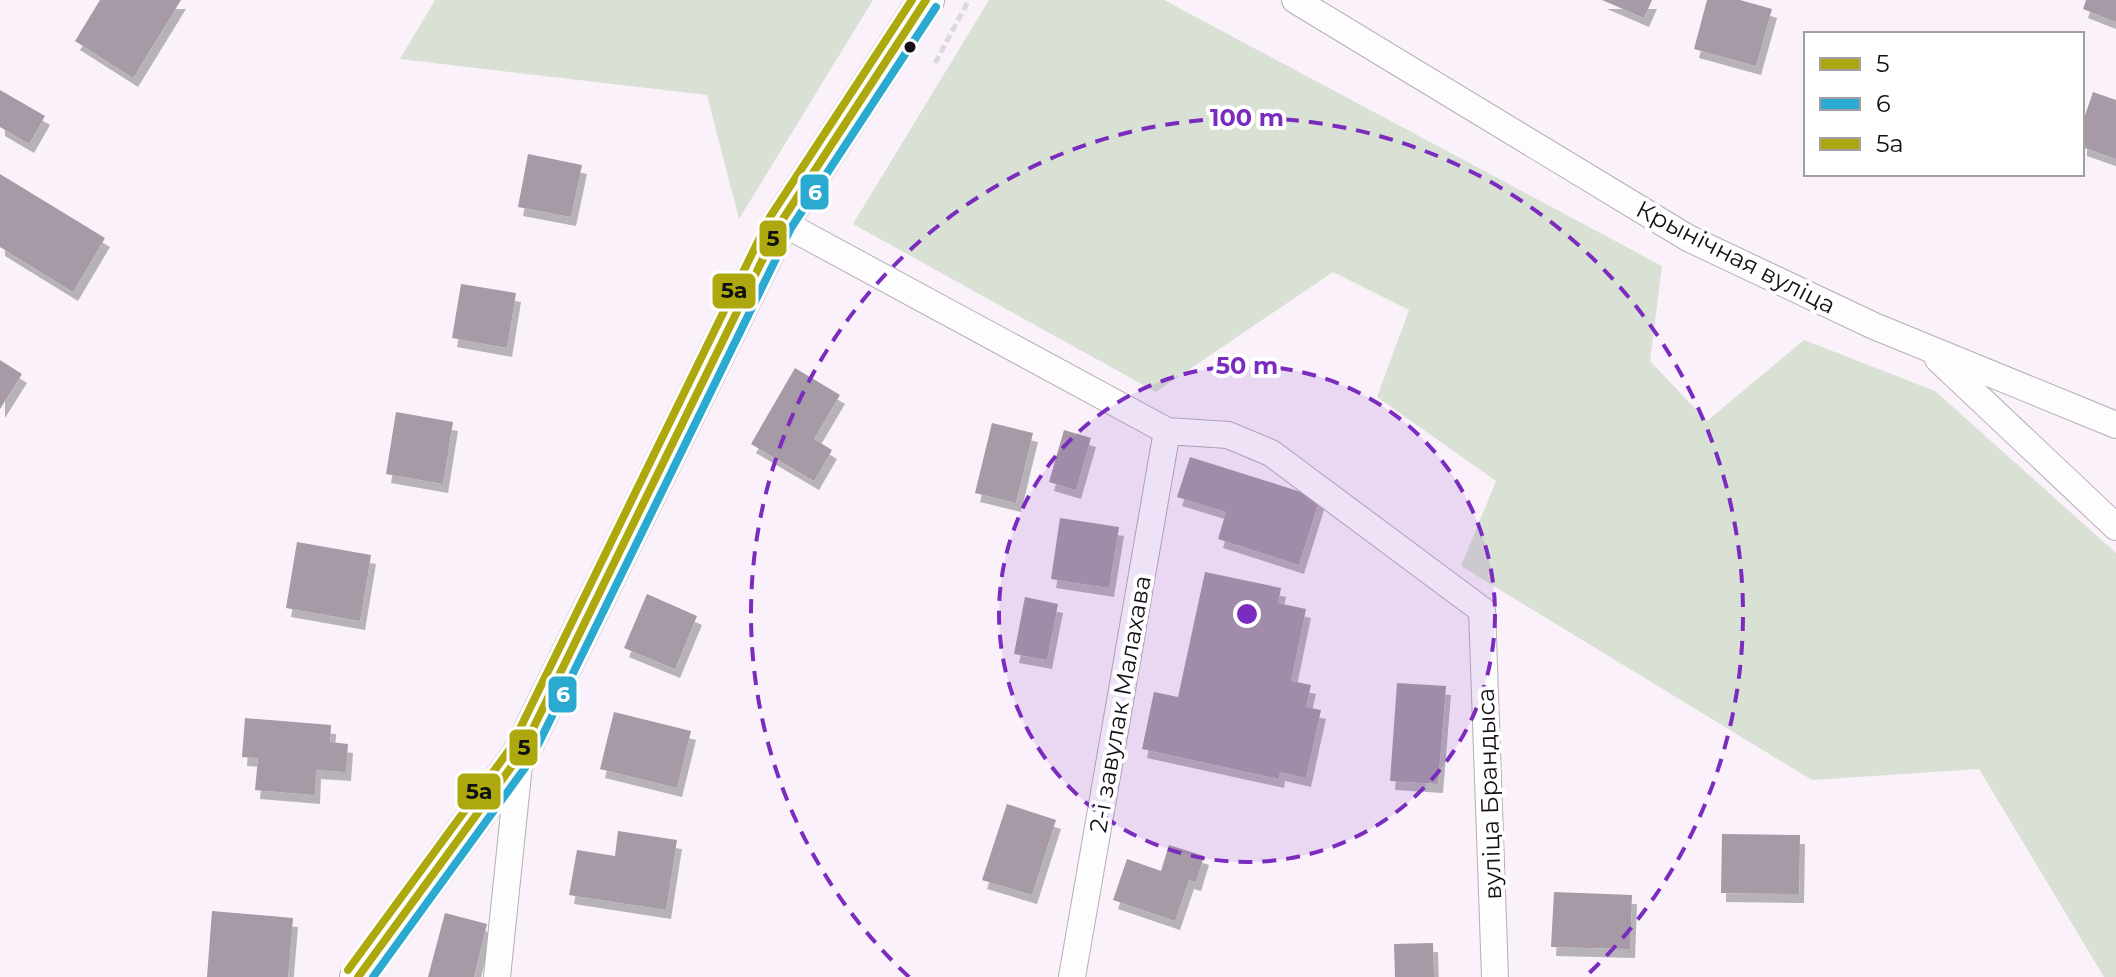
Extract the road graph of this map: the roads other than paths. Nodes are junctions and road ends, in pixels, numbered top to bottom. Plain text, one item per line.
1 (926, 0) edge
2 (1295, 0) edge
3 (781, 222) junction
4 (1926, 348) junction
5 (2116, 425) edge
6 (1167, 431) junction
7 (2116, 527) edge
8 (520, 755) junction
9 (358, 977) edge
10 (497, 977) edge
11 (1072, 977) edge
12 (1495, 977) edge

1 - 3 street
2 - 4 street, Крынічная вуліца
3 - 6 street
3 - 8 street
4 - 5 street, Крынічная вуліца
4 - 7 street
6 - 11 street, 2-і завулак Малахава
6 - 12 street, вуліца Брандыса
8 - 9 street
8 - 10 street

